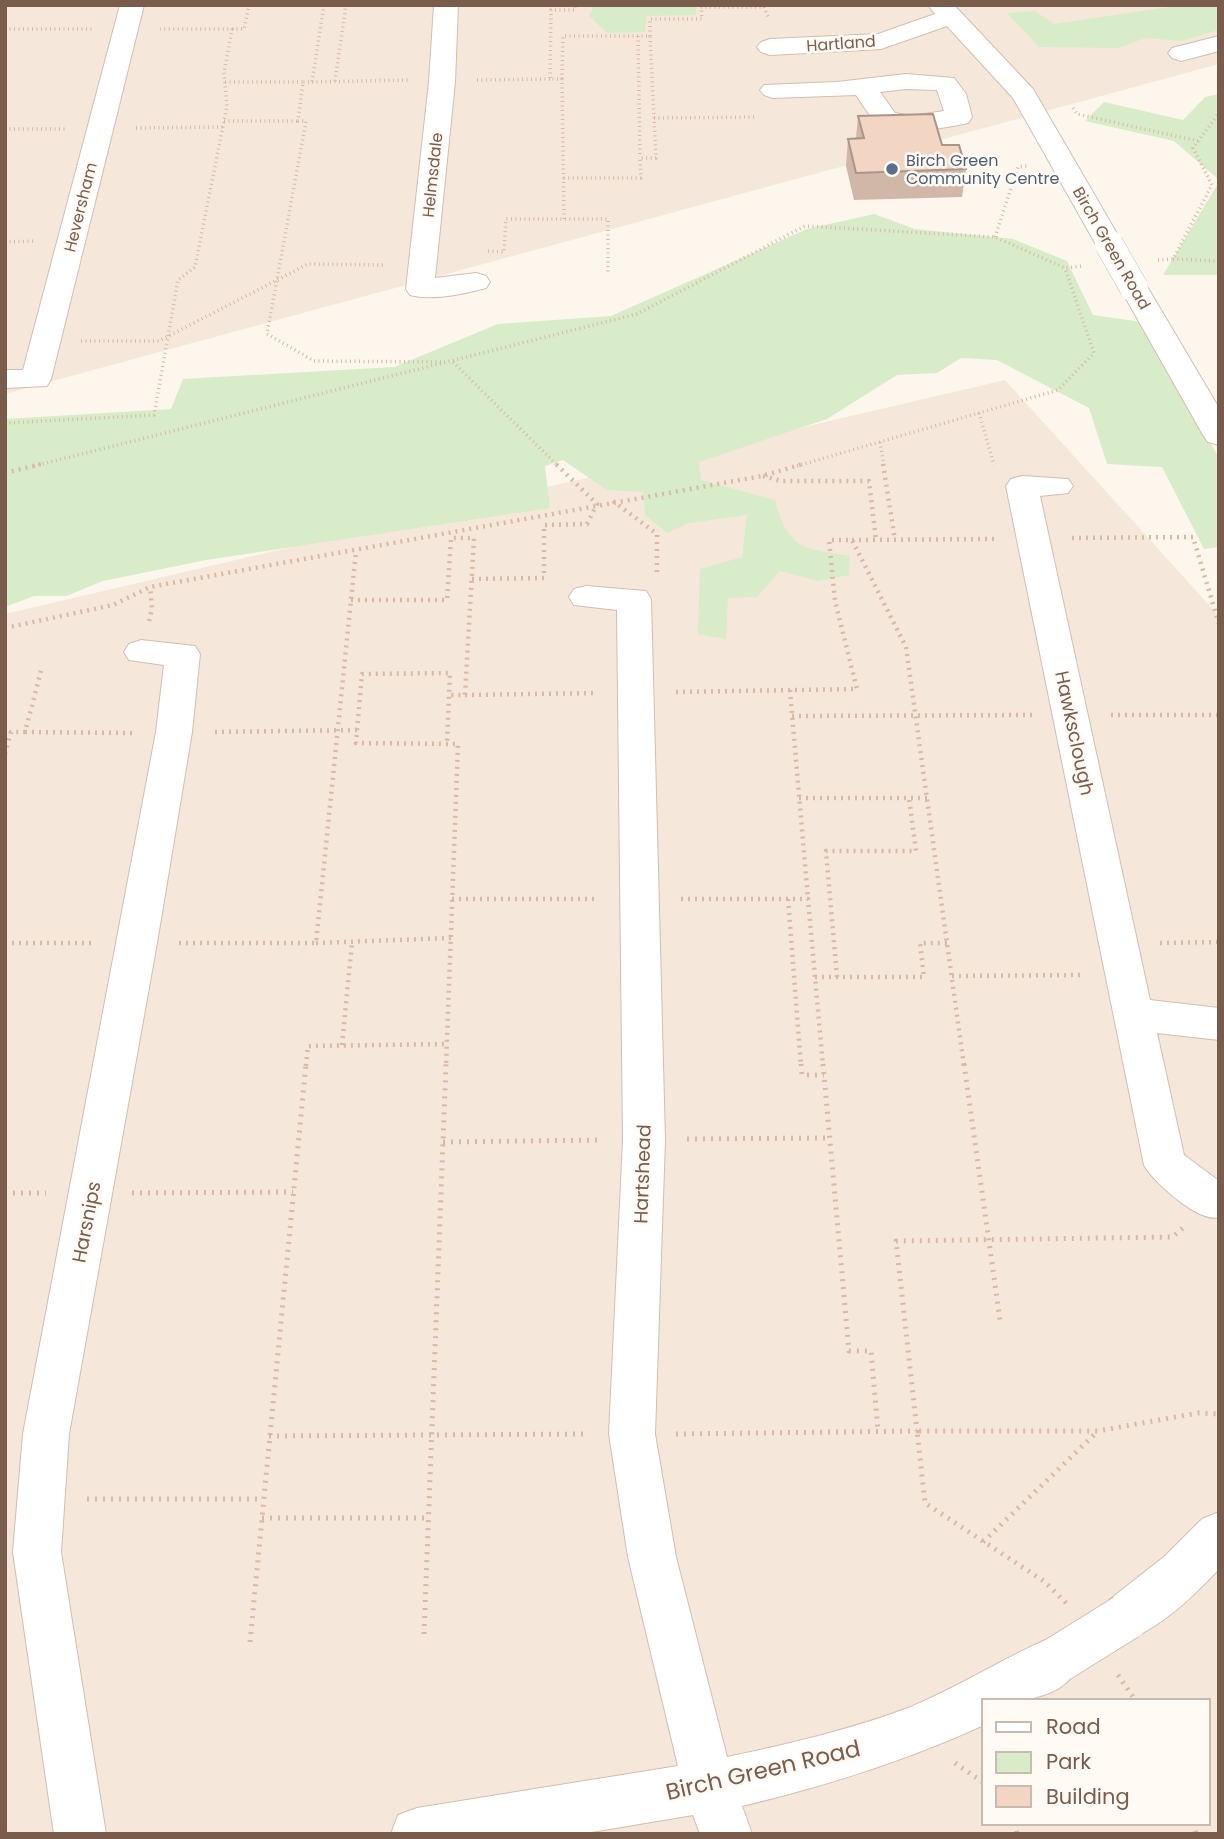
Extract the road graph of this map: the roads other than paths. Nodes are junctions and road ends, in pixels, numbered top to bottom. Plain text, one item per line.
1 (446, 5) edge
2 (945, 11) edge
3 (129, 17) edge
4 (768, 17) road end
5 (1219, 43) edge
6 (770, 47) junction
7 (1181, 53) dead end
8 (863, 86) dead end
9 (476, 282) dead end
10 (5, 379) edge
11 (1219, 435) edge
12 (1040, 486) road end
13 (586, 597) dead end
14 (141, 652) dead end
15 (1135, 1014) junction
16 (1219, 1024) edge
17 (1213, 1201) road end
18 (1219, 1535) edge
19 (986, 1699) edge
20 (982, 1701) edge
21 (709, 1787) junction
22 (80, 1834) edge
23 (416, 1834) edge
24 (726, 1834) edge

1 - 9 street, Helmsdale
2 - 6 street, Hartland
2 - 11 street, Birch Green Road, bridge
3 - 10 street, Heversham
4 - 6 street
5 - 7 street
6 - 8 street
12 - 15 street, Hawksclough
13 - 21 street, Hartshead
14 - 22 street, Harsnips
15 - 16 street
15 - 17 street, Hawksclough
18 - 19 street, Birch Green Road, bridge
20 - 21 street, Birch Green Road, bridge
21 - 23 street, Birch Green Road
21 - 24 street, Hartshead

